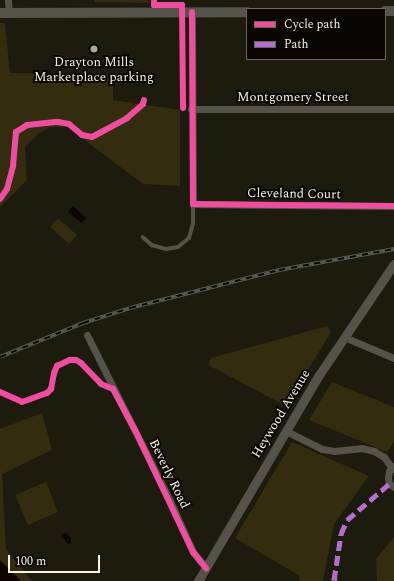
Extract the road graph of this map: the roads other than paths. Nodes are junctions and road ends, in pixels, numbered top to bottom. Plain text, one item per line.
1 (8, 0) edge
2 (192, 12) junction
3 (246, 12) edge
4 (4, 13) edge
5 (191, 109) junction
6 (394, 109) edge
7 (193, 204) junction
8 (394, 206) edge
9 (143, 236) dead end
10 (394, 264) edge
11 (87, 335) dead end
12 (344, 337) junction
13 (394, 358) edge
14 (286, 431) junction
15 (393, 467) edge
16 (394, 487) edge
17 (206, 568) junction
18 (198, 581) edge

1 - 4 street
2 - 3 main road
2 - 4 main road
2 - 5 street
5 - 6 street, Montgomery Street
5 - 7 street
7 - 8 street, Cleveland Court
7 - 9 lane
10 - 12 street, Heywood Avenue
11 - 17 street, Beverly Road
12 - 13 street
12 - 14 street, Heywood Avenue
14 - 15 street
14 - 17 street, Heywood Avenue
15 - 16 street
17 - 18 street, Heywood Avenue

